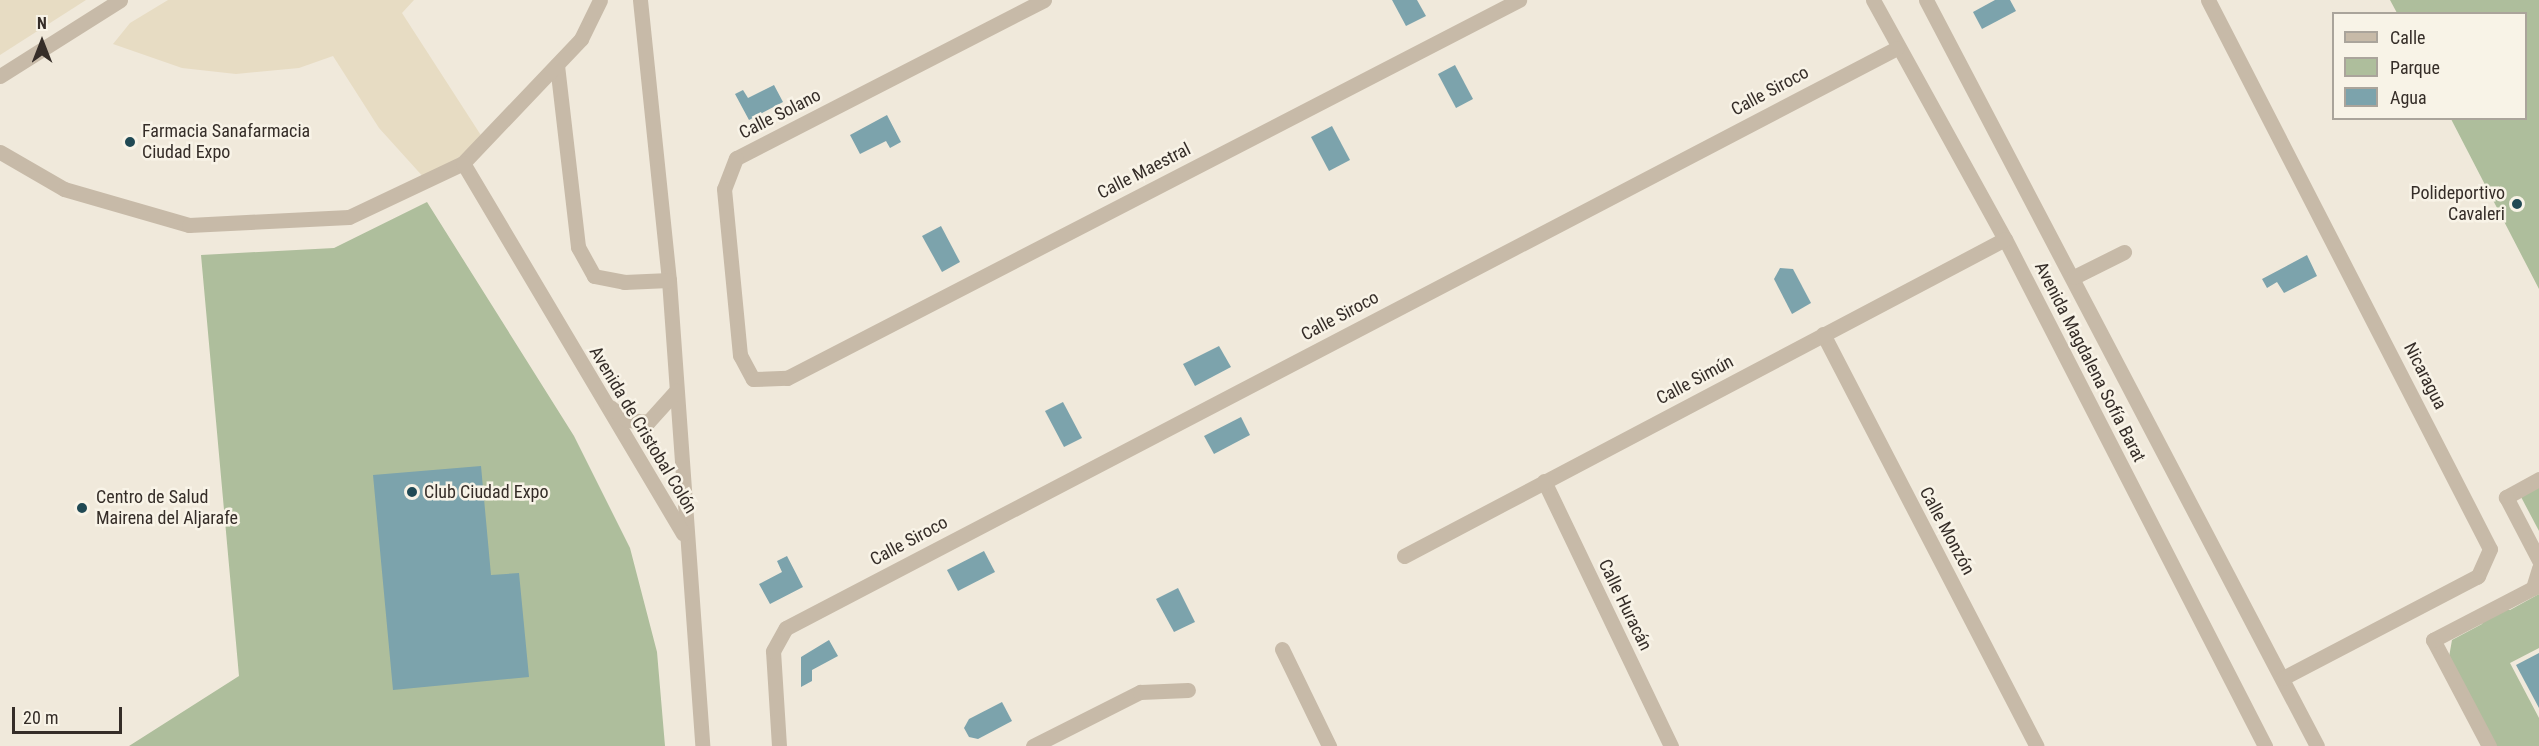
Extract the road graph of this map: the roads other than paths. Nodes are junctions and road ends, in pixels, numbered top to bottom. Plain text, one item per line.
1 (120, 0) edge
2 (600, 0) edge
3 (640, 0) edge
4 (1044, 0) edge
5 (1519, 0) edge
6 (1873, 0) edge
7 (1926, 0) edge
8 (2208, 0) edge
9 (1897, 48) junction
10 (556, 65) junction
11 (0, 76) edge
12 (0, 152) edge
13 (463, 163) junction
14 (2005, 239) junction
15 (2124, 252) dead end
16 (2074, 277) junction
17 (669, 280) junction
18 (1823, 334) junction
19 (787, 378) joint
20 (676, 392) junction
21 (603, 402) junction
22 (2539, 479) edge
23 (1544, 482) junction
24 (684, 536) junction
25 (1404, 556) dead end
26 (2539, 560) edge
27 (2539, 568) edge
28 (1282, 649) dead end
29 (2283, 678) junction
30 (1188, 690) dead end
31 (702, 746) edge
32 (779, 746) edge
33 (1033, 746) edge
34 (1329, 746) edge
35 (1671, 746) edge
36 (2037, 746) edge
37 (2265, 746) edge
38 (2317, 746) edge
39 (2489, 746) edge

1 - 11 street
2 - 10 street
3 - 17 street
4 - 19 street, Calle Solano
5 - 19 street, Calle Maestral
6 - 9 street, Avenida Magdalena Sofía Barat
7 - 16 street, Avenida Magdalena Sofía Barat
8 - 29 street, Nicaragua
9 - 14 street, Avenida Magdalena Sofía Barat
9 - 32 street, Calle Siroco
10 - 13 street
10 - 17 street
12 - 13 street
13 - 21 street, Avenida de Cristobal Colón
14 - 18 street, Calle Simún
14 - 37 street, Avenida Magdalena Sofía Barat
15 - 16 street
16 - 29 street, Avenida Magdalena Sofía Barat
17 - 20 street
18 - 23 street, Calle Simún
18 - 36 street, Calle Monzón
20 - 21 street
20 - 24 street
21 - 24 street, Avenida de Cristobal Colón
22 - 26 street
23 - 25 street, Calle Simún
23 - 35 street, Calle Huracán
24 - 31 street, Avenida de Cristobal Colón
27 - 39 street
28 - 34 street
29 - 38 street, Avenida Magdalena Sofía Barat
30 - 33 street

